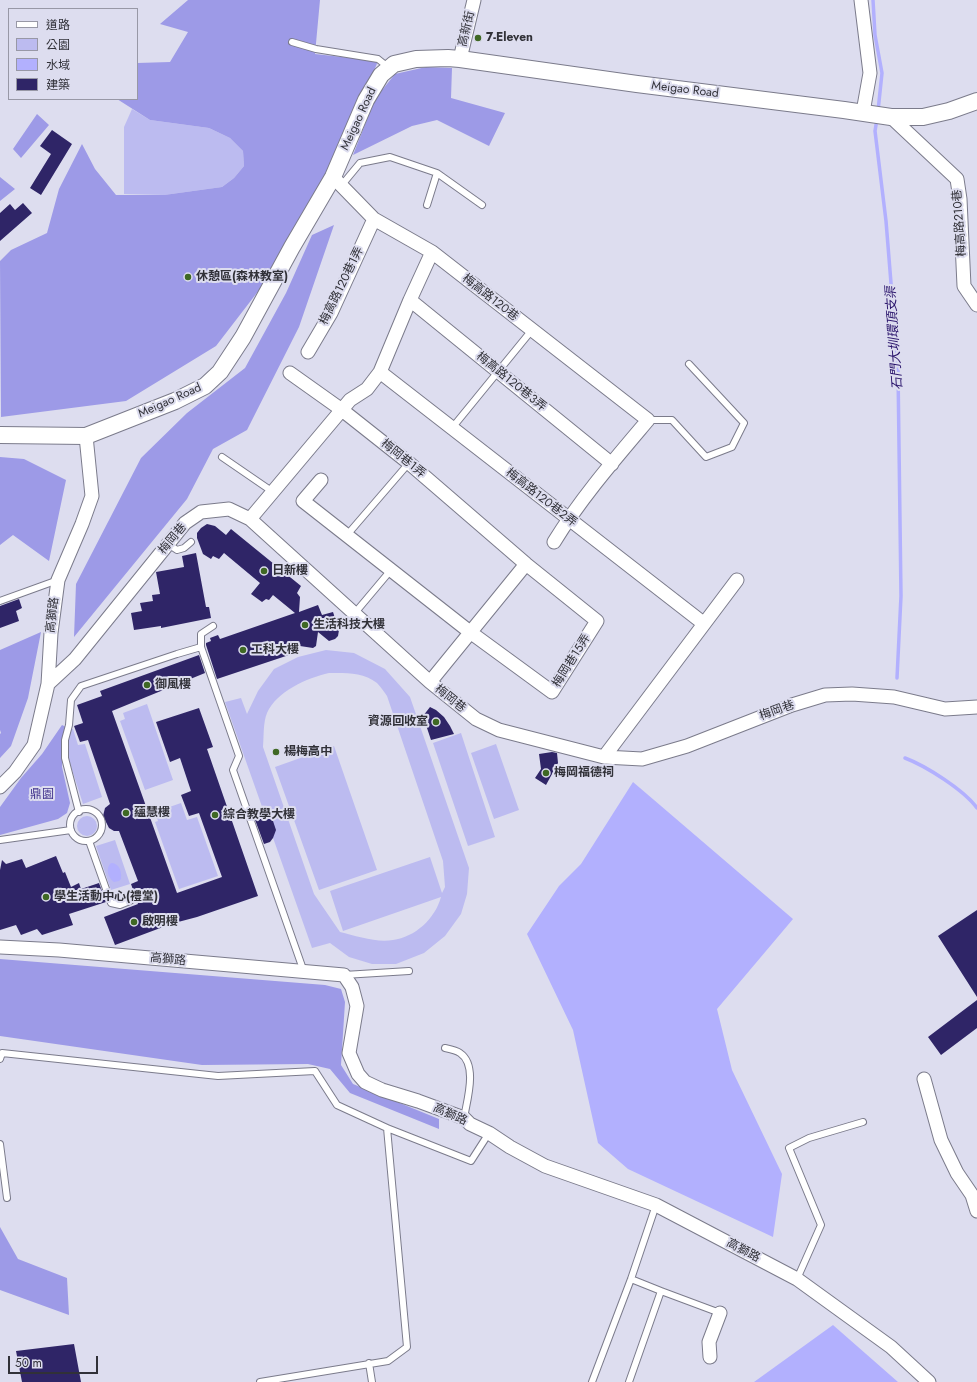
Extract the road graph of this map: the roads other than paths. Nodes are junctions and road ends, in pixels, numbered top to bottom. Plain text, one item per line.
1 (474, 0) edge
2 (861, 0) edge
3 (292, 42) dead end
4 (460, 59) junction
5 (389, 68) junction
6 (977, 101) edge
7 (878, 115) junction
8 (437, 173) junction
9 (337, 181) junction
10 (427, 205) dead end
11 (482, 205) dead end
12 (374, 219) junction
13 (432, 252) junction
14 (410, 300) junction
15 (977, 305) edge
16 (532, 330) junction
17 (308, 352) dead end
18 (689, 364) dead end
19 (380, 372) junction
20 (498, 372) junction
21 (290, 373) dead end
22 (342, 410) junction
23 (648, 420) junction
24 (452, 428) junction
25 (0, 435) edge
26 (86, 436) junction
27 (222, 457) dead end
28 (409, 463) junction
29 (612, 464) junction
30 (321, 480) dead end
31 (273, 492) junction
32 (462, 510) joint
33 (250, 519) junction
34 (568, 519) junction
35 (347, 535) junction
36 (191, 542) dead end
37 (554, 542) dead end
38 (168, 544) junction
39 (526, 564) junction
40 (391, 570) junction
41 (58, 580) junction
42 (737, 580) dead end
43 (0, 601) edge
44 (354, 614) junction
45 (703, 624) junction
46 (213, 626) dead end
47 (470, 632) junction
48 (201, 647) junction
49 (430, 682) junction
50 (48, 684) junction
51 (977, 708) edge
52 (604, 757) junction
53 (0, 787) edge
54 (79, 812) junction
55 (71, 830) junction
56 (0, 840) edge
57 (89, 841) junction
58 (130, 901) dead end
59 (0, 948) edge
60 (409, 970) dead end
61 (304, 972) junction
62 (344, 975) junction
63 (445, 1048) dead end
64 (0, 1059) edge
65 (924, 1079) dead end
66 (464, 1118) junction
67 (863, 1122) dead end
68 (387, 1128) junction
69 (489, 1133) junction
70 (0, 1144) edge
71 (7, 1198) dead end
72 (656, 1205) junction
73 (977, 1211) edge
74 (631, 1279) junction
75 (797, 1279) junction
76 (661, 1291) junction
77 (720, 1313) joint
78 (710, 1358) dead end
79 (369, 1364) junction
80 (260, 1382) edge
81 (372, 1382) edge
82 (592, 1382) edge
83 (629, 1382) edge
84 (929, 1382) edge

1 - 4 street, 高新街
2 - 7 street
3 - 5 lane
4 - 5 street, Meigao Road
4 - 7 street, Meigao Road
5 - 9 street, Meigao Road
6 - 7 street, Meigao Road
7 - 15 street, 梅高路210巷
8 - 9 lane
8 - 10 lane
8 - 11 lane
9 - 12 street, 梅高路120巷
9 - 26 street, Meigao Road
12 - 13 street, 梅高路120巷
12 - 17 street, 梅高路120巷1弄
13 - 14 street
13 - 16 street, 梅高路120巷
14 - 19 street
14 - 20 street, 梅高路120巷3弄
16 - 20 lane
16 - 23 street, 梅高路120巷
18 - 23 lane
19 - 22 street
19 - 24 street, 梅高路120巷2弄
20 - 24 lane
20 - 29 street, 梅高路120巷3弄
21 - 22 street, 梅岡巷1弄
22 - 28 street, 梅岡巷1弄
22 - 31 street
23 - 29 street
24 - 34 street, 梅高路120巷2弄
25 - 26 street, Meigao Road
26 - 41 street, 高獅路
27 - 31 lane
28 - 32 street, 梅岡巷1弄
28 - 35 lane
29 - 34 street
30 - 35 street, 梅岡巷15弄
31 - 33 street
32 - 39 street, 梅岡巷15弄
33 - 38 street, 梅岡巷
33 - 44 street, 梅岡巷
34 - 37 street
34 - 45 street, 梅高路120巷2弄
35 - 40 street, 梅岡巷15弄
36 - 38 lane
38 - 50 street, 梅岡巷
39 - 47 street
39 - 47 street, 梅岡巷15弄
40 - 44 lane
40 - 47 street, 梅岡巷15弄
41 - 43 lane
41 - 50 street, 高獅路
42 - 45 street
44 - 49 street, 梅岡巷
45 - 52 street
46 - 48 lane
47 - 49 street
48 - 54 lane
48 - 61 lane
49 - 52 street, 梅岡巷
50 - 53 street, 高獅路
51 - 52 street, 梅岡巷
54 - 55 lane
54 - 57 lane
55 - 56 lane
55 - 57 lane
57 - 58 lane
59 - 61 street, 高獅路
60 - 62 lane
61 - 62 street, 高獅路
62 - 66 street, 高獅路
63 - 66 lane
64 - 68 lane
65 - 73 street
66 - 69 street, 高獅路
67 - 75 lane
68 - 69 lane
68 - 79 lane
69 - 72 street, 高獅路
70 - 71 lane
72 - 74 lane
72 - 75 street, 高獅路
74 - 76 lane
74 - 82 lane
75 - 84 street, 高獅路
76 - 77 lane
76 - 83 lane
77 - 78 street
79 - 80 lane
79 - 81 lane

